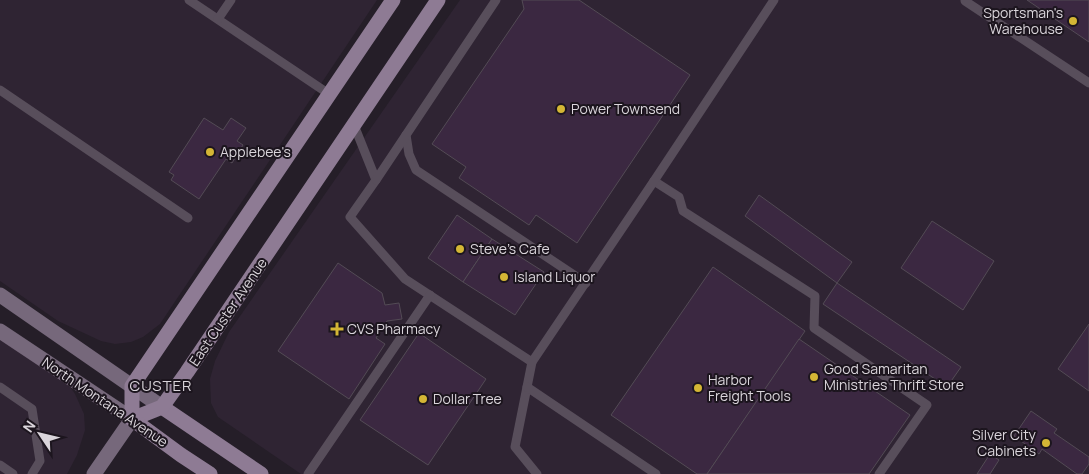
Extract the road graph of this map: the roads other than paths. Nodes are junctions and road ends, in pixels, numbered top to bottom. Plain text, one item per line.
1 (189, 0) edge
2 (230, 0) edge
3 (393, 0) edge
4 (438, 0) edge
5 (496, 0) edge
6 (774, 0) edge
7 (965, 0) edge
8 (218, 19) junction
9 (1089, 83) edge
10 (0, 90) edge
11 (329, 94) junction
12 (354, 125) junction
13 (406, 135) junction
14 (376, 180) junction
15 (654, 181) junction
16 (188, 218) dead end
17 (586, 283) junction
18 (430, 295) junction
19 (0, 296) edge
20 (0, 331) edge
21 (532, 362) junction
22 (132, 386) junction
23 (0, 387) edge
24 (528, 387) junction
25 (162, 407) junction
26 (132, 419) junction
27 (0, 465) edge
28 (13, 474) edge
29 (32, 474) edge
30 (94, 474) edge
31 (210, 474) edge
32 (260, 474) edge
33 (308, 474) edge
34 (537, 474) edge
35 (656, 474) edge
36 (879, 474) edge

1 - 8 lane
2 - 8 lane
3 - 11 main road
4 - 12 main road, East Custer Avenue
5 - 13 lane
6 - 15 lane
7 - 9 lane
8 - 11 lane
10 - 16 lane
11 - 22 main road
12 - 14 lane
12 - 25 main road, East Custer Avenue
13 - 14 lane
13 - 17 lane
14 - 18 lane
15 - 17 lane
15 - 36 lane
17 - 21 lane
18 - 21 lane
18 - 33 lane
19 - 22 main road, North Montana Avenue
20 - 26 main road, North Montana Avenue
21 - 24 lane
22 - 25 main road, North Montana Avenue
22 - 26 main road
23 - 29 lane
24 - 34 lane
24 - 35 lane
25 - 26 main road
25 - 32 main road, North Montana Avenue
26 - 30 main road
26 - 31 main road, North Montana Avenue
27 - 28 lane

